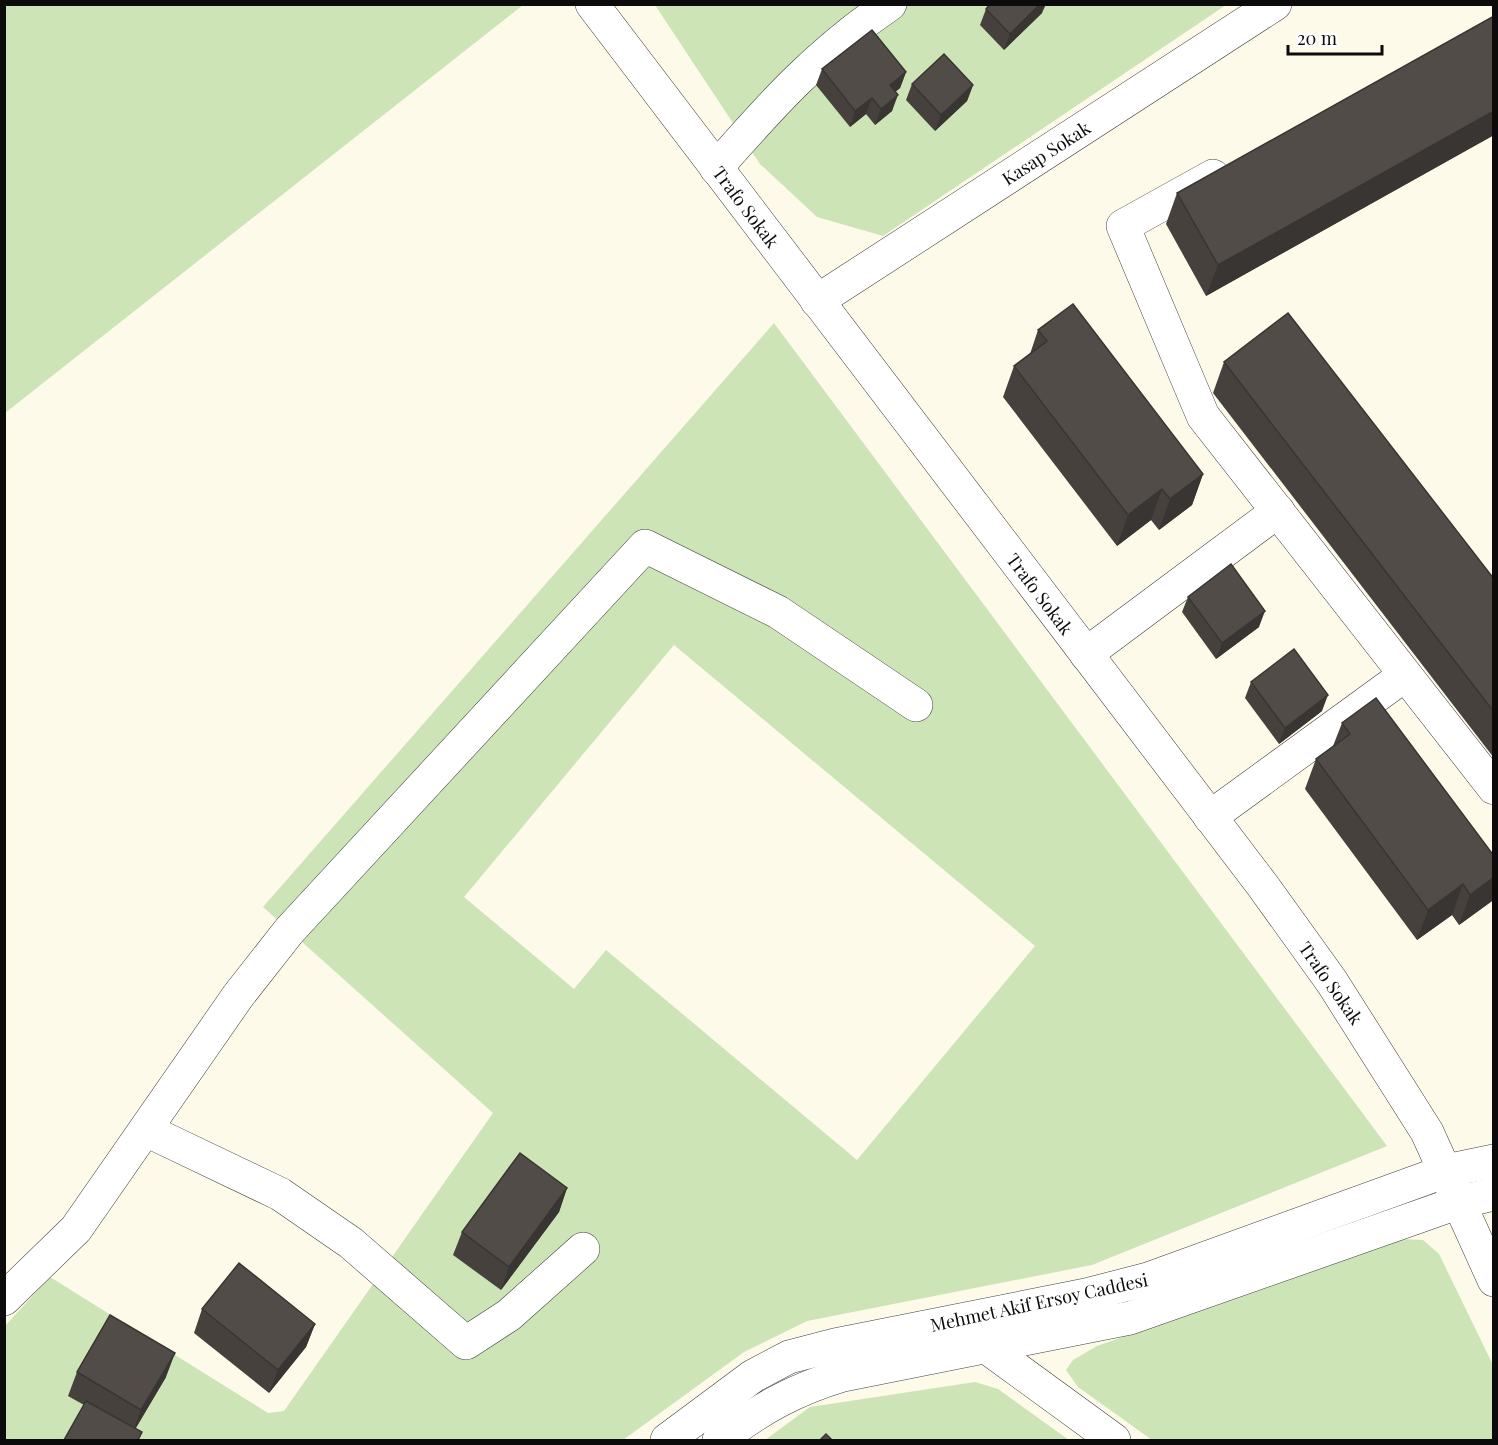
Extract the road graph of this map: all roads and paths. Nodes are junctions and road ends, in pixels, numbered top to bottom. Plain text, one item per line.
1 (592, 4) edge
2 (890, 4) edge
3 (1275, 4) edge
4 (1236, 163) edge
5 (716, 168) junction
6 (817, 301) junction
7 (1278, 511) junction
8 (1086, 654) junction
9 (1405, 675) junction
10 (916, 705) dead end
11 (1494, 788) edge
12 (1210, 817) junction
13 (146, 1130) junction
14 (1494, 1161) edge
15 (1446, 1171) junction
16 (1494, 1194) edge
17 (1460, 1202) junction
18 (583, 1250) dead end
19 (1494, 1280) edge
20 (4, 1299) edge
21 (985, 1346) junction
22 (666, 1440) edge
23 (719, 1440) edge
24 (1114, 1440) edge

1 - 5 street, Trafo Sokak
2 - 5 street
3 - 6 street, Kasap Sokak
4 - 7 street
5 - 6 street, Trafo Sokak
6 - 8 street, Trafo Sokak
7 - 8 street
7 - 9 street
8 - 12 street, Trafo Sokak
9 - 11 street
9 - 12 street
10 - 13 street
12 - 15 street, Trafo Sokak
13 - 18 street
13 - 20 street
14 - 15 street, Mehmet Akif Ersoy Caddesi
15 - 17 street, Trafo Sokak
15 - 22 street, Mehmet Akif Ersoy Caddesi
16 - 17 street, Mehmet Akif Ersoy Caddesi
17 - 19 street, Trafo Sokak
17 - 21 street, Mehmet Akif Ersoy Caddesi
21 - 23 street, Mehmet Akif Ersoy Caddesi
21 - 24 street

